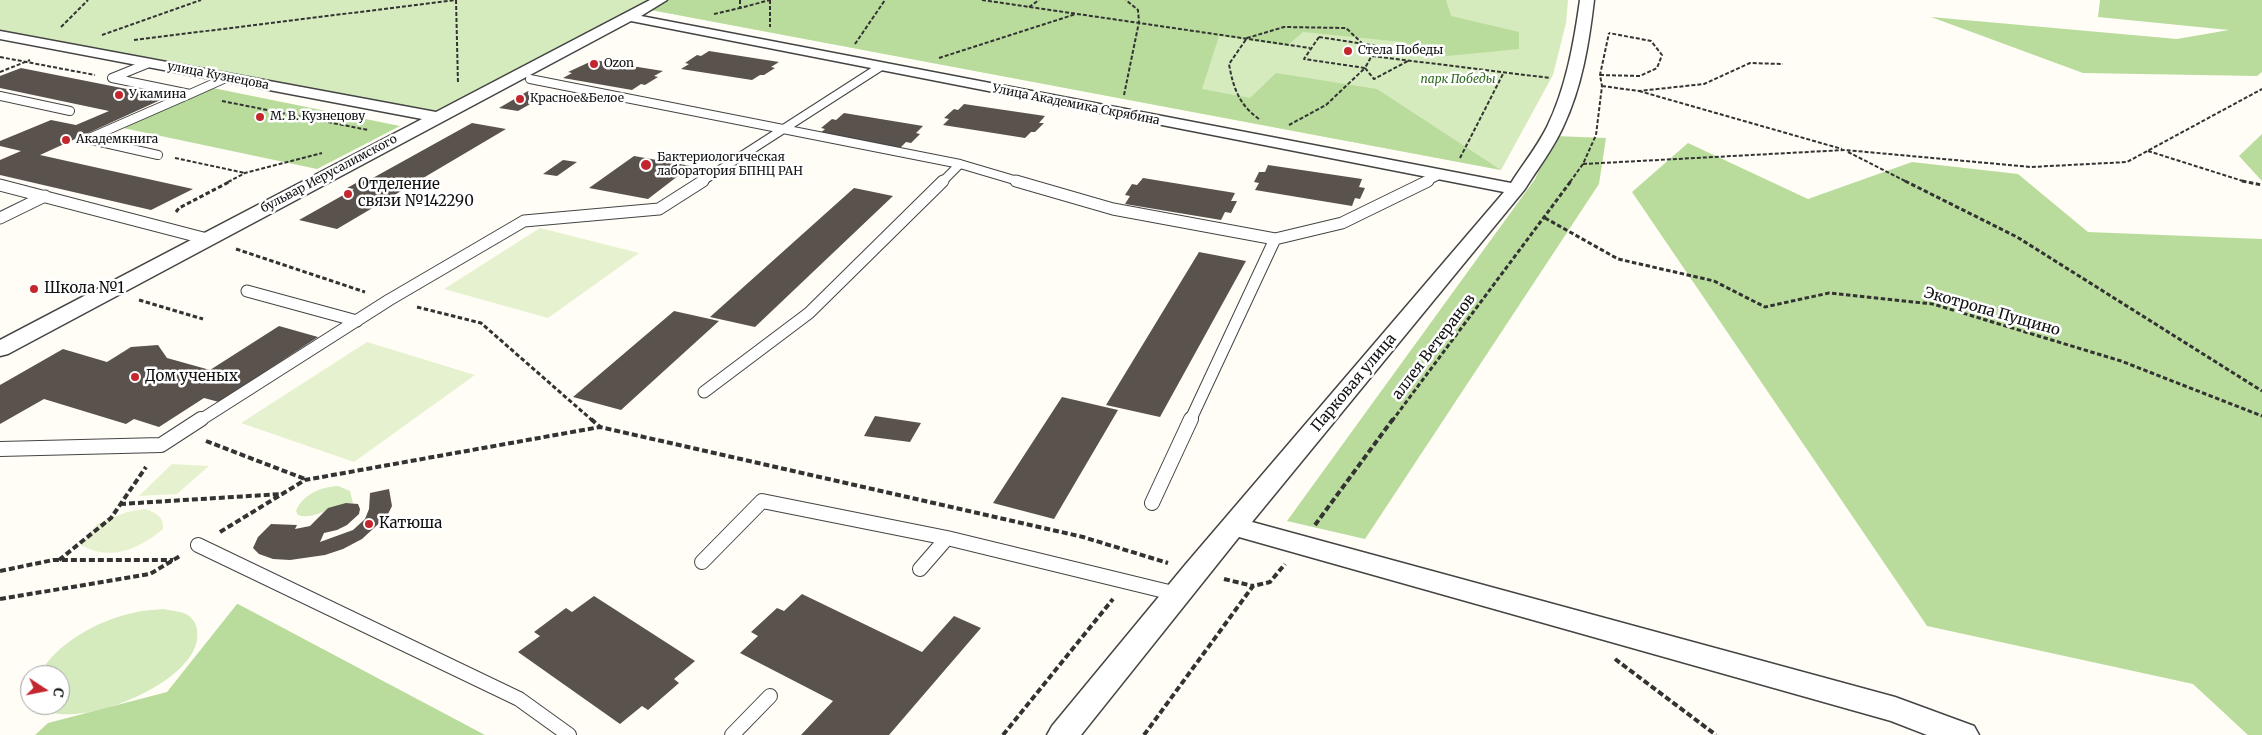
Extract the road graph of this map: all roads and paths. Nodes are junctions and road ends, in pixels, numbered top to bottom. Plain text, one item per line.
1 (88, 0) edge
2 (201, 0) edge
3 (456, 0) edge
4 (660, 0) edge
5 (740, 0) edge
6 (770, 0) edge
7 (885, 0) edge
8 (982, 0) edge
9 (1039, 0) edge
10 (1126, 0) edge
11 (1587, 0) edge
12 (1030, 7) junction
13 (1077, 14) junction
14 (637, 19) dead end
15 (1139, 22) junction
16 (1601, 32) dead end
17 (1609, 33) junction
18 (770, 34) dead end
19 (0, 35) edge
20 (1247, 38) junction
21 (131, 40) dead end
22 (1363, 44) junction
23 (66, 47) junction
24 (851, 48) dead end
25 (1310, 48) junction
26 (1372, 56) junction
27 (0, 57) edge
28 (936, 59) dead end
29 (1409, 60) junction
30 (149, 63) junction
31 (1783, 64) dead end
32 (880, 67) junction
33 (1365, 68) junction
34 (1504, 72) junction
35 (1600, 75) junction
36 (1565, 76) junction
37 (228, 77) junction
38 (112, 78) junction
39 (530, 79) dead end
40 (1602, 86) junction
41 (2262, 89) edge
42 (1639, 91) junction
43 (2257, 93) junction
44 (190, 94) junction
45 (2262, 94) edge
46 (0, 96) edge
47 (1123, 100) dead end
48 (458, 105) junction
49 (70, 111) dead end
50 (436, 117) junction
51 (1264, 122) dead end
52 (1287, 126) dead end
53 (785, 128) junction
54 (363, 135) dead end
55 (1845, 150) junction
56 (2148, 151) junction
57 (324, 153) dead end
58 (158, 155) joint
59 (960, 164) junction
60 (1583, 164) junction
61 (1456, 166) dead end
62 (245, 174) junction
63 (1439, 175) junction
64 (0, 185) edge
65 (2262, 185) edge
66 (1516, 189) junction
67 (45, 196) junction
68 (0, 218) edge
69 (1545, 218) junction
70 (164, 228) junction
71 (1275, 238) junction
72 (206, 239) junction
73 (247, 291) dead end
74 (136, 300) dead end
75 (390, 300) junction
76 (203, 319) dead end
77 (356, 321) junction
78 (0, 349) edge
79 (2262, 390) edge
80 (704, 392) dead end
81 (2262, 416) edge
82 (600, 427) junction
83 (182, 432) junction
84 (161, 445) junction
85 (0, 449) edge
86 (305, 480) junction
87 (282, 494) junction
88 (1152, 503) dead end
89 (120, 504) junction
90 (1234, 526) junction
91 (947, 538) junction
92 (1302, 543) junction
93 (198, 545) junction
94 (1148, 556) junction
95 (58, 560) junction
96 (173, 560) junction
97 (702, 562) dead end
98 (1142, 564) dead end
99 (920, 569) dead end
100 (0, 571) edge
101 (1195, 572) junction
102 (1253, 586) junction
103 (1118, 593) dead end
104 (1177, 594) junction
105 (0, 599) edge
106 (1611, 656) dead end
107 (770, 696) dead end
108 (569, 735) edge
109 (732, 735) edge
110 (1003, 735) edge
111 (1063, 735) edge
112 (1144, 735) edge
113 (1716, 735) edge
114 (1963, 735) edge

1 - 23 path
2 - 23 path
3 - 21 path
3 - 48 path
4 - 48 street, бульвар Иерусалимского
5 - 6 path
6 - 18 path
7 - 24 path
8 - 12 path
9 - 12 path
10 - 15 path
11 - 36 street, Парковая улица
12 - 13 path
13 - 15 path
13 - 28 path
14 - 32 street, Улица Академика Скрябина
15 - 20 path
15 - 47 path
16 - 17 path
17 - 35 path
17 - 35 path
19 - 23 street, улица Кузнецова
20 - 22 path
20 - 25 path
20 - 51 path
22 - 25 path
22 - 26 path
23 - 30 street, улица Кузнецова
25 - 33 path
26 - 29 path
26 - 33 path
27 - 38 path
29 - 33 path
29 - 34 path
30 - 37 street, улица Кузнецова
30 - 38 lane
31 - 42 path
32 - 53 lane
32 - 63 street, Улица Академика Скрябина
33 - 52 path
34 - 36 path
34 - 61 path
35 - 36 path
35 - 40 path, аллея Ветеранов
36 - 66 street, Парковая улица
37 - 44 lane
37 - 50 street, улица Кузнецова
38 - 44 lane
39 - 53 lane
40 - 42 path
40 - 60 path, аллея Ветеранов
41 - 43 path
42 - 55 path
43 - 45 path
43 - 56 path
44 - 54 path
44 - 58 lane
46 - 49 lane
48 - 50 street, бульвар Иерусалимского
50 - 72 street, бульвар Иерусалимского
53 - 59 lane
53 - 75 lane
55 - 56 path
55 - 60 path
55 - 79 path
56 - 65 path
57 - 62 path
58 - 62 path
59 - 71 lane
59 - 80 lane
60 - 69 path, аллея Ветеранов
62 - 70 path
63 - 66 street, Улица Академика Скрябина
63 - 71 lane
64 - 67 lane
66 - 90 street, Парковая улица
67 - 68 lane
67 - 70 lane
69 - 81 path, Экотропа Пущино
69 - 92 path, аллея Ветеранов
70 - 72 lane
71 - 88 lane
72 - 75 path
72 - 78 street, бульвар Иерусалимского
73 - 77 lane
74 - 76 path
75 - 77 lane
75 - 82 path
77 - 83 lane
82 - 86 path
82 - 94 path
83 - 84 lane
83 - 86 path
84 - 85 lane
84 - 89 path
86 - 87 path
87 - 89 path
87 - 93 path
89 - 95 path
90 - 92 street
90 - 101 street, Парковая улица
91 - 97 lane
91 - 99 lane
91 - 104 lane
92 - 102 path, аллея Ветеранов
92 - 114 street
93 - 96 path
93 - 108 lane
94 - 98 path
94 - 101 path
95 - 96 path
95 - 100 path
96 - 105 path
101 - 102 path
101 - 104 street, Парковая улица
102 - 112 path
103 - 110 path
104 - 111 street, Парковая улица
106 - 113 path
107 - 109 lane

